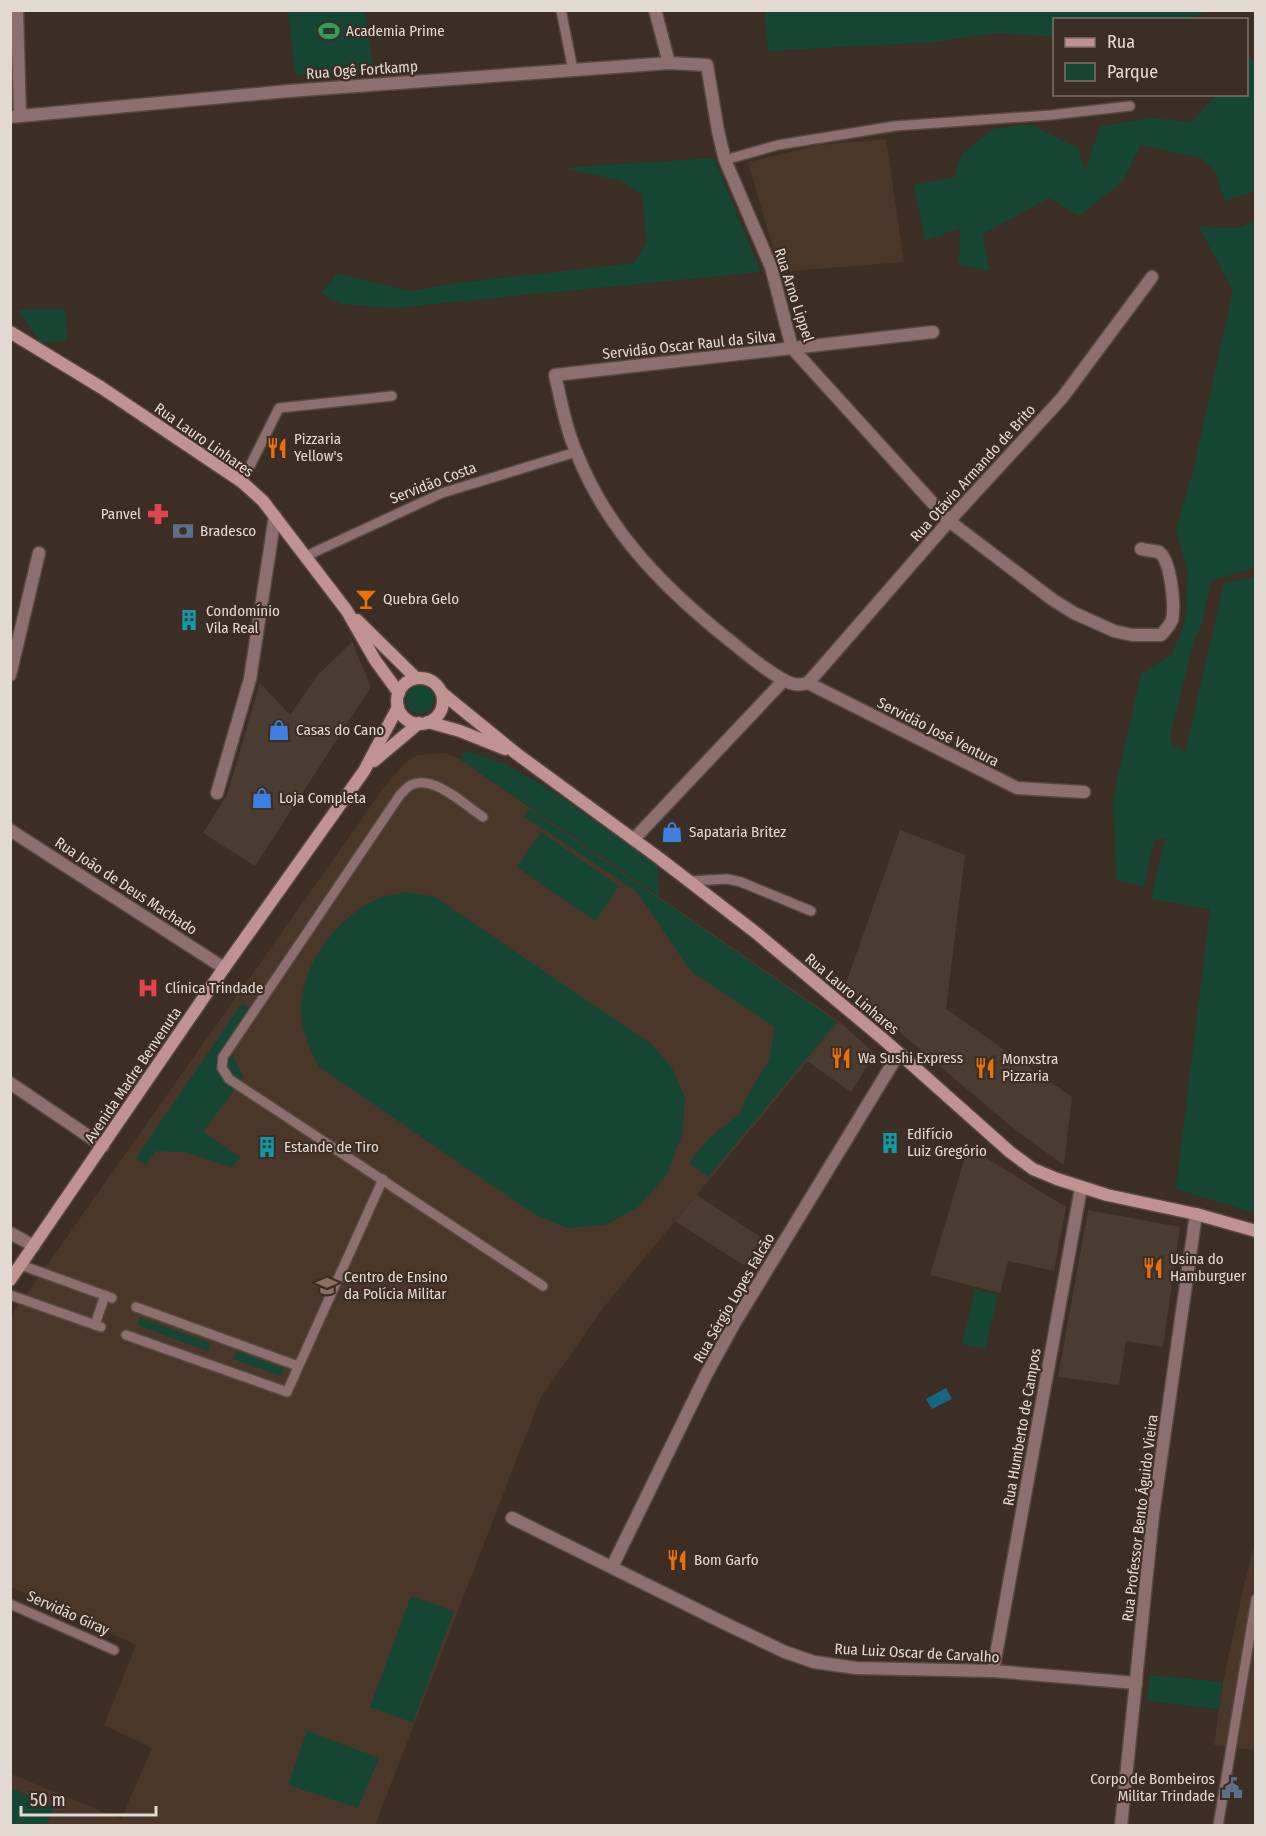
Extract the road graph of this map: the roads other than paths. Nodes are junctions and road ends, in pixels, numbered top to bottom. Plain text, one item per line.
1 (17, 10) edge
2 (561, 10) edge
3 (655, 10) edge
4 (669, 63) junction
5 (707, 65) joint
6 (573, 70) junction
7 (1130, 106) dead end
8 (15, 117) edge
9 (725, 159) junction
10 (1152, 277) dead end
11 (10, 332) edge
12 (933, 332) dead end
13 (792, 348) junction
14 (555, 375) joint
15 (392, 396) dead end
16 (576, 452) junction
17 (242, 482) junction
18 (275, 516) junction
19 (950, 521) junction
20 (1141, 549) dead end
21 (39, 553) dead end
22 (306, 556) junction
23 (347, 611) junction
24 (10, 675) edge
25 (416, 678) junction
26 (783, 680) junction
27 (808, 683) junction
28 (399, 693) junction
29 (442, 693) junction
30 (398, 707) junction
31 (424, 723) junction
32 (517, 754) junction
33 (364, 771) junction
34 (1084, 792) dead end
35 (217, 793) dead end
36 (483, 817) dead end
37 (10, 830) edge
38 (634, 839) junction
39 (689, 881) junction
40 (811, 911) dead end
41 (224, 968) junction
42 (899, 1053) junction
43 (10, 1083) edge
44 (102, 1146) junction
45 (383, 1179) junction
46 (1081, 1188) junction
47 (1196, 1214) junction
48 (1256, 1231) edge
49 (10, 1233) edge
50 (34, 1246) junction
51 (21, 1265) junction
52 (10, 1280) edge
53 (543, 1286) dead end
54 (10, 1295) edge
55 (136, 1306) dead end
56 (126, 1335) dead end
57 (298, 1366) junction
58 (512, 1518) dead end
59 (612, 1567) junction
60 (1256, 1599) edge
61 (10, 1604) edge
62 (114, 1650) dead end
63 (993, 1671) junction
64 (1136, 1683) junction
65 (1121, 1826) edge
66 (1218, 1826) edge

1 - 8 street
2 - 6 lane
3 - 4 street
4 - 5 street, Rua Ogê Fortkamp
4 - 6 street, Rua Ogê Fortkamp
5 - 9 street, Rua Arno Lippel
6 - 8 street, Rua Ogê Fortkamp
7 - 9 lane
9 - 13 street, Rua Arno Lippel
10 - 19 street, Rua Otávio Armando de Brito
11 - 17 main road, Rua Lauro Linhares
12 - 13 street, Servidão Oscar Raul da Silva
13 - 14 street, Servidão Oscar Raul da Silva
13 - 19 street, Rua Arno Lippel
14 - 16 street, Servidão José Ventura
15 - 17 lane
16 - 22 lane, Servidão Costa
16 - 26 street, Servidão José Ventura
17 - 18 main road, Rua Lauro Linhares
18 - 22 main road, Rua Lauro Linhares
18 - 35 street
19 - 20 street, Rua Arno Lippel
19 - 27 street, Rua Otávio Armando de Brito
21 - 24 street
22 - 23 main road, Rua Lauro Linhares
23 - 25 main road, Rua Lauro Linhares
23 - 28 main road, Rua Lauro Linhares
25 - 28 main road
25 - 29 main road
26 - 27 street, Servidão José Ventura
26 - 38 street
27 - 34 street, Servidão José Ventura
28 - 30 main road
29 - 31 main road
29 - 32 main road, Rua Lauro Linhares
30 - 31 main road
30 - 33 main road, Avenida Madre Benvenuta
31 - 32 main road, Rua Lauro Linhares
31 - 33 main road, Avenida Madre Benvenuta
32 - 38 main road, Rua Lauro Linhares
33 - 41 main road, Avenida Madre Benvenuta
36 - 45 lane
37 - 41 street, Rua João de Deus Machado
38 - 39 main road, Rua Lauro Linhares
39 - 40 lane
39 - 42 main road, Rua Lauro Linhares
41 - 44 main road, Avenida Madre Benvenuta
42 - 46 main road, Rua Lauro Linhares
42 - 59 street, Rua Sérgio Lopes Falcão
43 - 44 street
44 - 50 main road, Avenida Madre Benvenuta
45 - 53 lane
45 - 57 lane
46 - 47 main road, Rua Lauro Linhares
46 - 63 street, Rua Humberto de Campos
47 - 48 main road, Rua Lauro Linhares
47 - 64 street, Rua Professor Bento Águido Vieira
49 - 50 street
50 - 51 main road, Avenida Madre Benvenuta
51 - 52 main road, Avenida Madre Benvenuta
51 - 54 lane
55 - 57 lane
56 - 57 lane
58 - 59 street, Rua Luiz Oscar de Carvalho
59 - 63 street, Rua Luiz Oscar de Carvalho
60 - 66 lane
61 - 62 lane, Servidão Giray
63 - 64 street, Rua Luiz Oscar de Carvalho
64 - 65 street, Rua Professor Bento Águido Vieira

